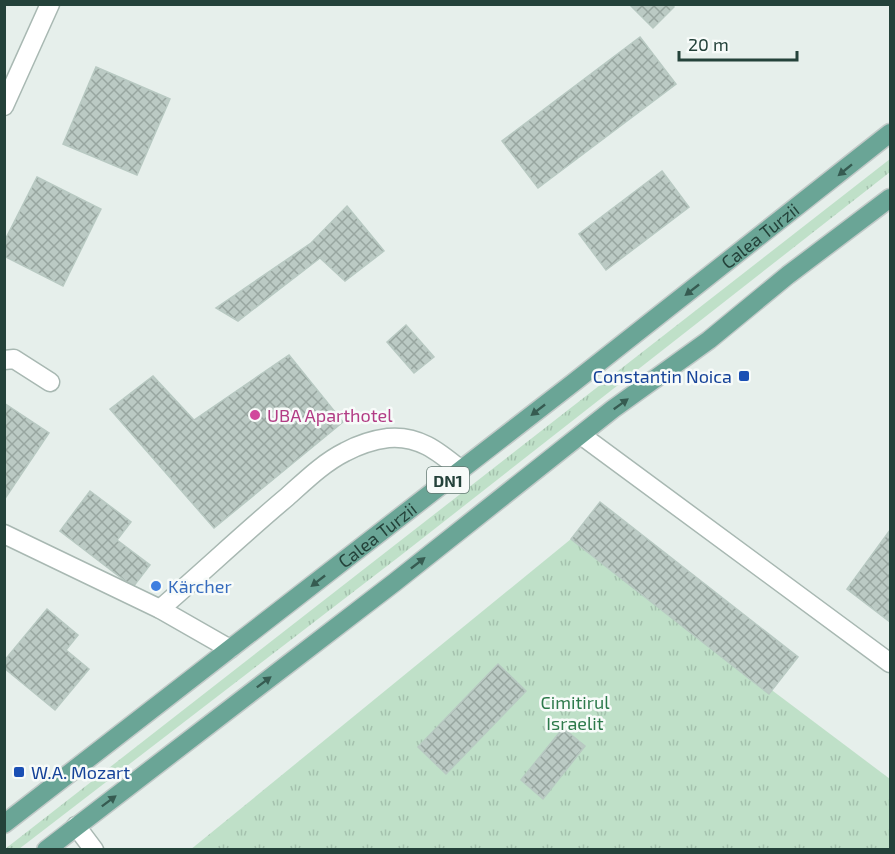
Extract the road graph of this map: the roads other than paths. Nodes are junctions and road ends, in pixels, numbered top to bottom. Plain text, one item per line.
1 (50, 4) edge
2 (4, 106) edge
3 (891, 133) edge
4 (891, 198) edge
5 (4, 360) edge
6 (50, 382) dead end
7 (581, 435) junction
8 (461, 470) junction
9 (4, 534) edge
10 (160, 609) junction
11 (230, 649) junction
12 (891, 663) edge
13 (4, 824) edge
14 (76, 826) junction
15 (46, 849) edge
16 (94, 849) edge

1 - 2 street
3 -> 8 main road, Calea Turzii / DN1
7 -> 4 main road, DN1
5 - 6 street
7 - 12 street
14 -> 7 main road, DN1
8 - 10 street
8 -> 11 main road, Calea Turzii / DN1
9 - 10 street
10 - 11 street
11 - 13 main road, Calea Turzii / DN1
14 - 15 main road, DN1
14 - 16 street

